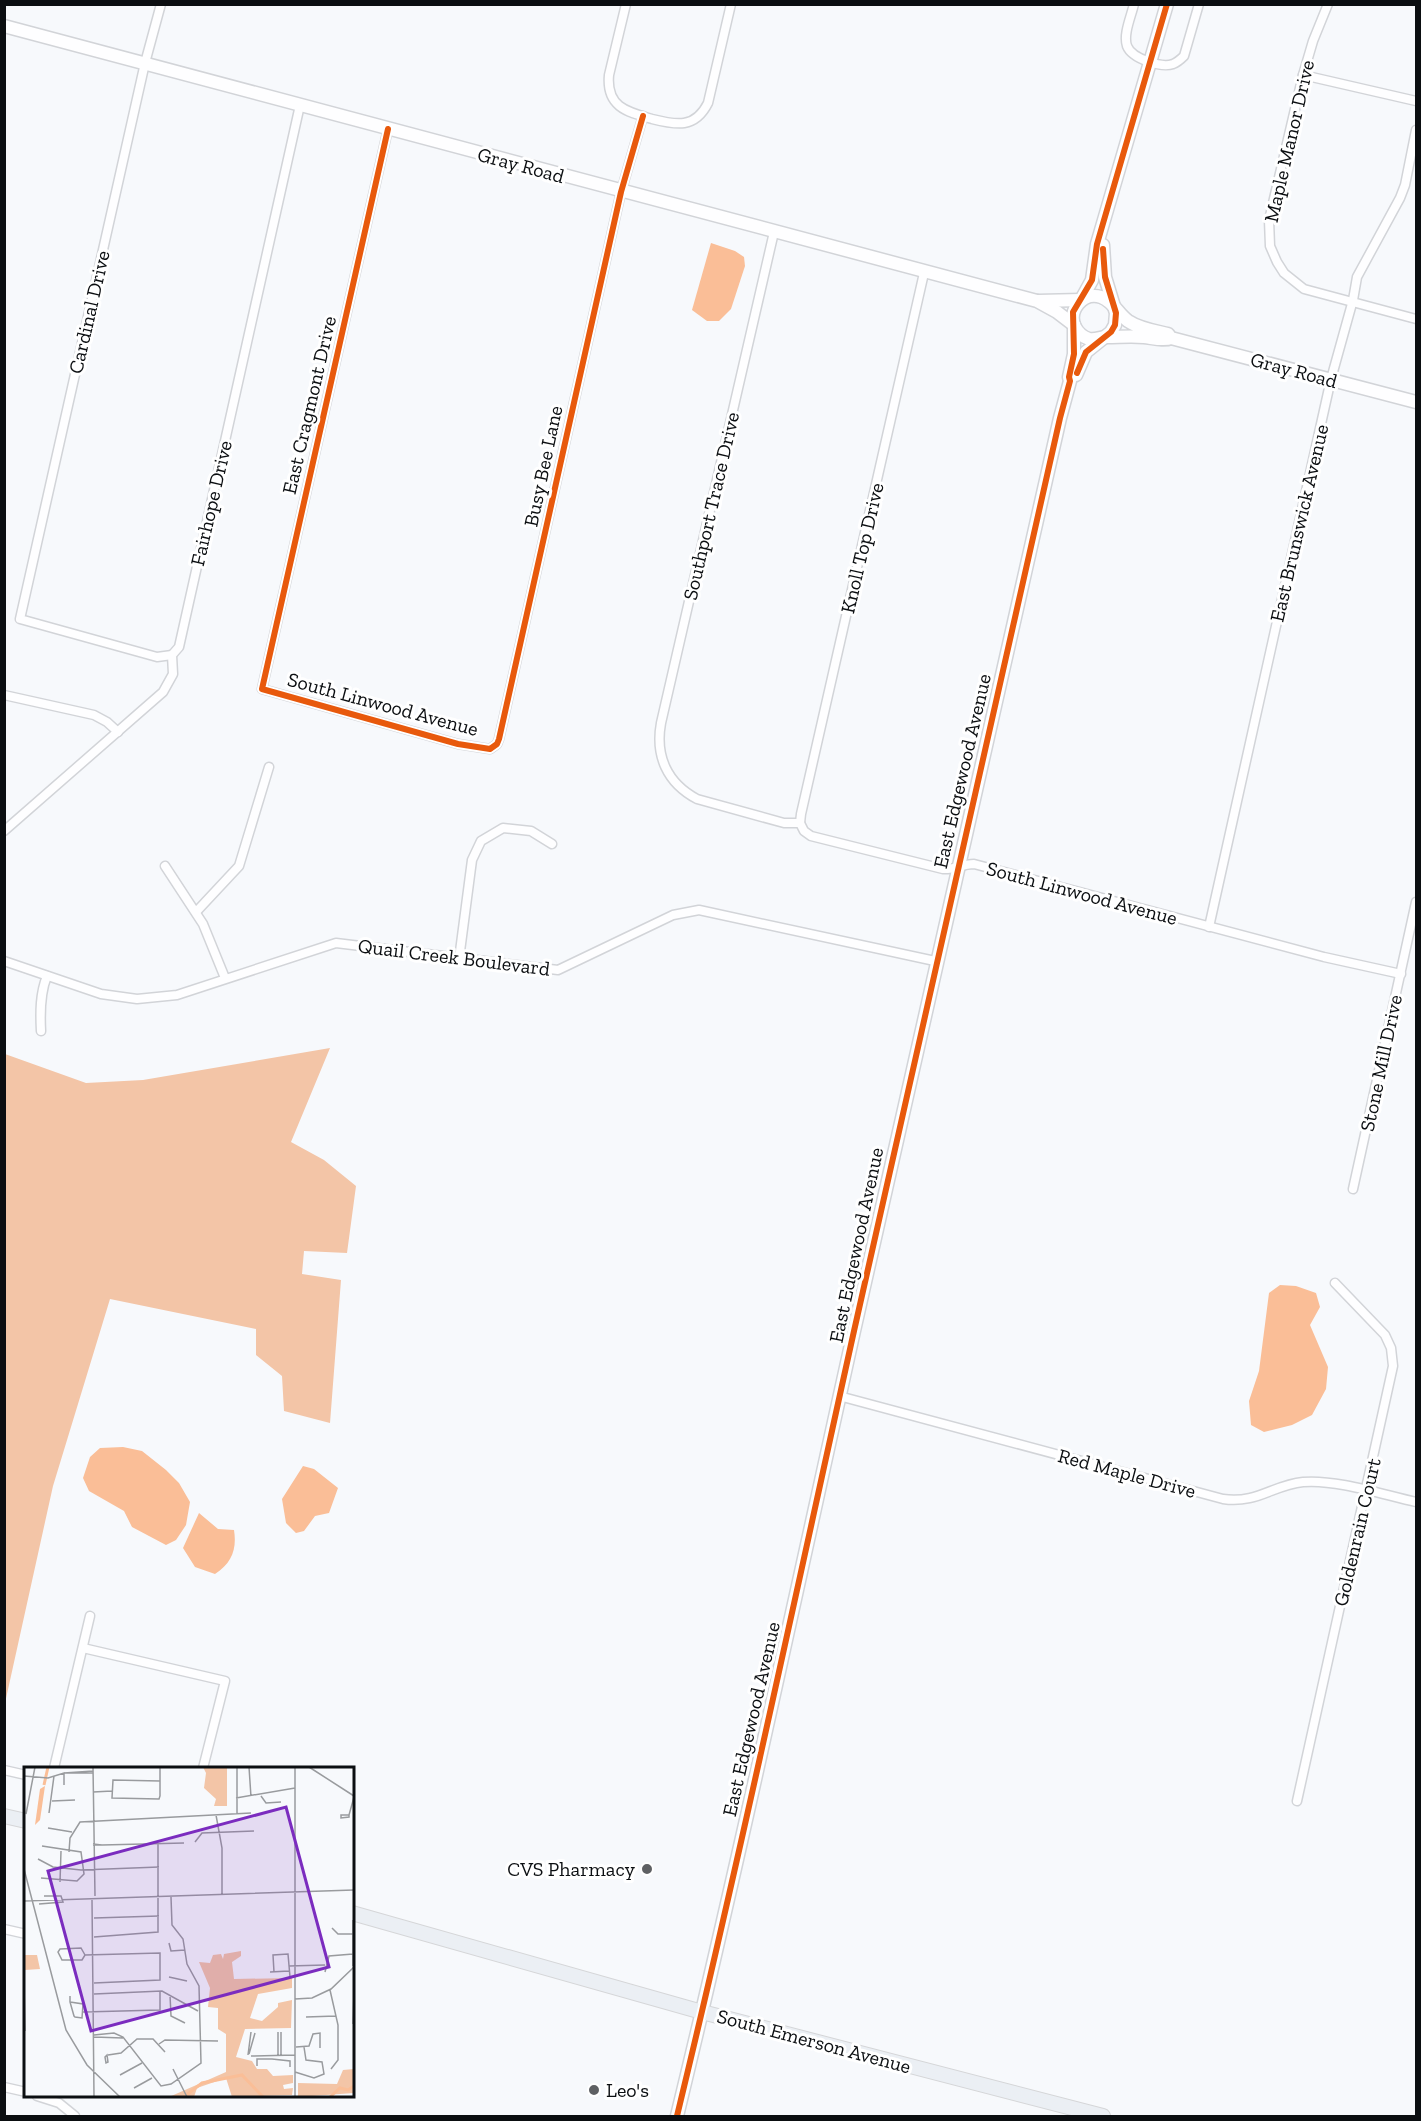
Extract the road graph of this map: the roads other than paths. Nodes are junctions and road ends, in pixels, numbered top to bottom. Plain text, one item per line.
1 (161, 4) edge
2 (626, 4) edge
3 (730, 4) edge
4 (1134, 4) edge
5 (1167, 4) edge
6 (1199, 4) edge
7 (1328, 4) edge
8 (4, 26) edge
9 (1150, 62) junction
10 (145, 63) junction
11 (1303, 75) junction
12 (1416, 101) edge
13 (300, 105) junction
14 (643, 116) junction
15 (387, 129) junction
16 (1416, 130) edge
17 (621, 192) junction
18 (774, 232) junction
19 (1101, 235) junction
20 (924, 273) junction
21 (1081, 300) junction
22 (1353, 300) junction
23 (1037, 302) junction
24 (1114, 306) junction
25 (1416, 319) edge
26 (1074, 325) junction
27 (1105, 337) junction
28 (1171, 338) junction
29 (1331, 379) junction
30 (1070, 381) junction
31 (1416, 402) edge
32 (172, 655) junction
33 (262, 689) joint
34 (4, 695) edge
35 (118, 732) junction
36 (495, 747) joint
37 (268, 767) dead end
38 (672, 779) joint
39 (800, 823) junction
40 (4, 831) edge
41 (552, 844) dead end
42 (165, 866) dead end
43 (957, 867) junction
44 (1416, 902) edge
45 (196, 912) junction
46 (1209, 927) junction
47 (459, 959) junction
48 (4, 961) edge
49 (935, 961) junction
50 (1401, 974) junction
51 (47, 976) junction
52 (225, 978) junction
53 (41, 1031) dead end
54 (1353, 1190) dead end
55 (1335, 1283) dead end
56 (839, 1396) junction
57 (1366, 1491) junction
58 (1416, 1502) edge
59 (90, 1616) dead end
60 (82, 1648) junction
61 (54, 1767) edge
62 (203, 1767) edge
63 (4, 1770) edge
64 (24, 1775) edge
65 (1297, 1801) dead end
66 (4, 1816) edge
67 (24, 1821) edge
68 (354, 1914) edge
69 (4, 1929) edge
70 (24, 1934) edge
71 (702, 2012) junction
72 (4, 2087) edge
73 (24, 2092) edge
74 (41, 2097) edge
75 (75, 2116) edge
76 (676, 2116) edge
77 (1103, 2116) edge

1 - 10 street, Cardinal Drive
2 - 14 street
3 - 14 street
4 - 9 street
5 - 9 main road
6 - 9 street
7 - 11 street, Maple Manor Drive
8 - 10 main road, Gray Road
9 - 19 main road
10 - 13 main road, Gray Road
10 - 32 street, Cardinal Drive
11 - 12 street
11 - 22 street, Maple Manor Drive
13 - 15 main road, Gray Road
13 - 32 street, Fairhope Drive
14 - 17 street, Busy Bee Lane
15 - 17 main road, Gray Road
15 - 33 street, East Cragmont Drive
16 - 22 street, East Brunswick Avenue
17 - 18 main road, Gray Road
17 - 36 street, Busy Bee Lane
18 - 20 main road, Gray Road
18 - 38 street, Southport Trace Drive
19 - 21 main road
19 - 24 main road
20 - 23 main road, Gray Road
20 - 39 street, Knoll Top Drive
21 - 23 main road, Gray Road
21 - 24 main road
21 - 26 main road
22 - 25 street, Maple Manor Drive
22 - 29 street, East Brunswick Avenue
23 - 26 main road, Gray Road
24 - 27 main road
24 - 28 main road, Gray Road
26 - 27 main road
26 - 30 main road, East Edgewood Avenue
27 - 28 main road, Gray Road
27 - 30 main road, East Edgewood Avenue
28 - 29 main road, Gray Road
29 - 31 main road, Gray Road
29 - 46 street, East Brunswick Avenue
30 - 43 main road, East Edgewood Avenue
32 - 35 street, Fairhope Drive
33 - 36 street, South Linwood Avenue
34 - 35 street
35 - 40 street, Fairhope Drive
37 - 45 street
38 - 39 street, South Linwood Avenue
39 - 43 street, South Linwood Avenue
41 - 47 street
42 - 45 street
43 - 46 street, South Linwood Avenue
43 - 49 main road, East Edgewood Avenue
44 - 50 street, Stone Mill Drive
45 - 52 street
46 - 50 street, South Linwood Avenue
47 - 49 street, Quail Creek Boulevard
47 - 52 street, Quail Creek Boulevard
48 - 51 street, Quail Creek Boulevard
49 - 56 main road, East Edgewood Avenue
50 - 54 street, Stone Mill Drive
51 - 52 street, Quail Creek Boulevard
51 - 53 street
55 - 57 street, Goldenrain Court
56 - 57 street, Red Maple Drive
56 - 71 main road, East Edgewood Avenue
57 - 58 street, Red Maple Drive
57 - 65 street, Goldenrain Court
59 - 60 street
60 - 61 street
60 - 62 street
63 - 64 street
66 - 67 main road
68 - 71 main road, South Emerson Avenue
69 - 70 street
71 - 76 main road, East Edgewood Avenue
71 - 77 main road, South Emerson Avenue
72 - 73 street
74 - 75 street

